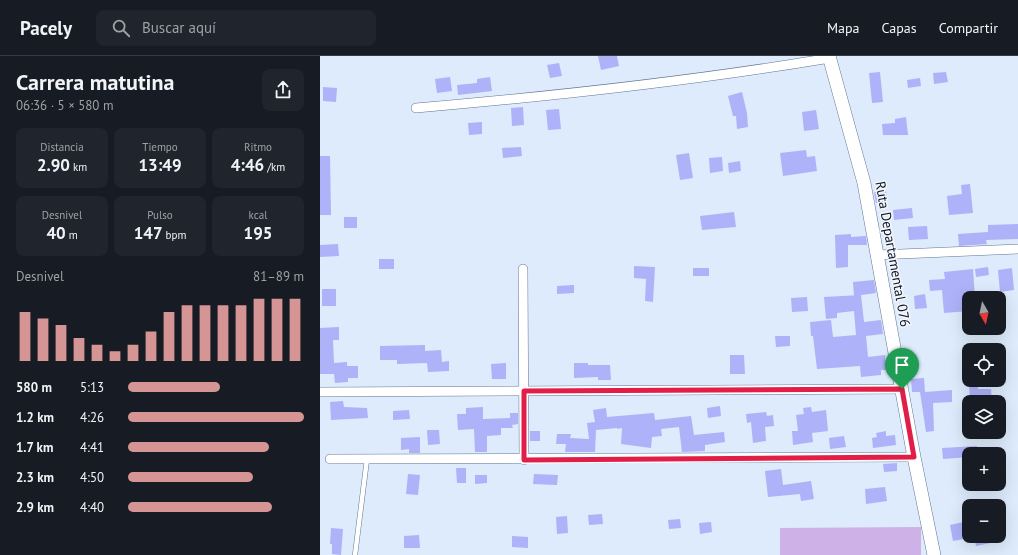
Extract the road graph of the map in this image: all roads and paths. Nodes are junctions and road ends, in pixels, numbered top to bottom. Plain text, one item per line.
1 (830, 57) edge
2 (416, 108) dead end
3 (1018, 249) edge
4 (877, 255) junction
5 (523, 269) dead end
6 (902, 389) junction
7 (524, 391) junction
8 (320, 392) edge
9 (914, 457) junction
10 (330, 459) dead end
11 (368, 459) junction
12 (524, 460) junction
13 (355, 555) edge
14 (934, 555) edge

1 - 2 street
1 - 4 main road, Ruta Departamental 076
3 - 4 street
4 - 6 main road, Ruta Departamental 076
5 - 7 street
6 - 7 street
6 - 9 main road, Ruta Departamental 076
7 - 8 street
7 - 12 street
9 - 12 street
9 - 14 main road, Ruta Departamental 076
10 - 11 street
11 - 12 street
11 - 13 lane

